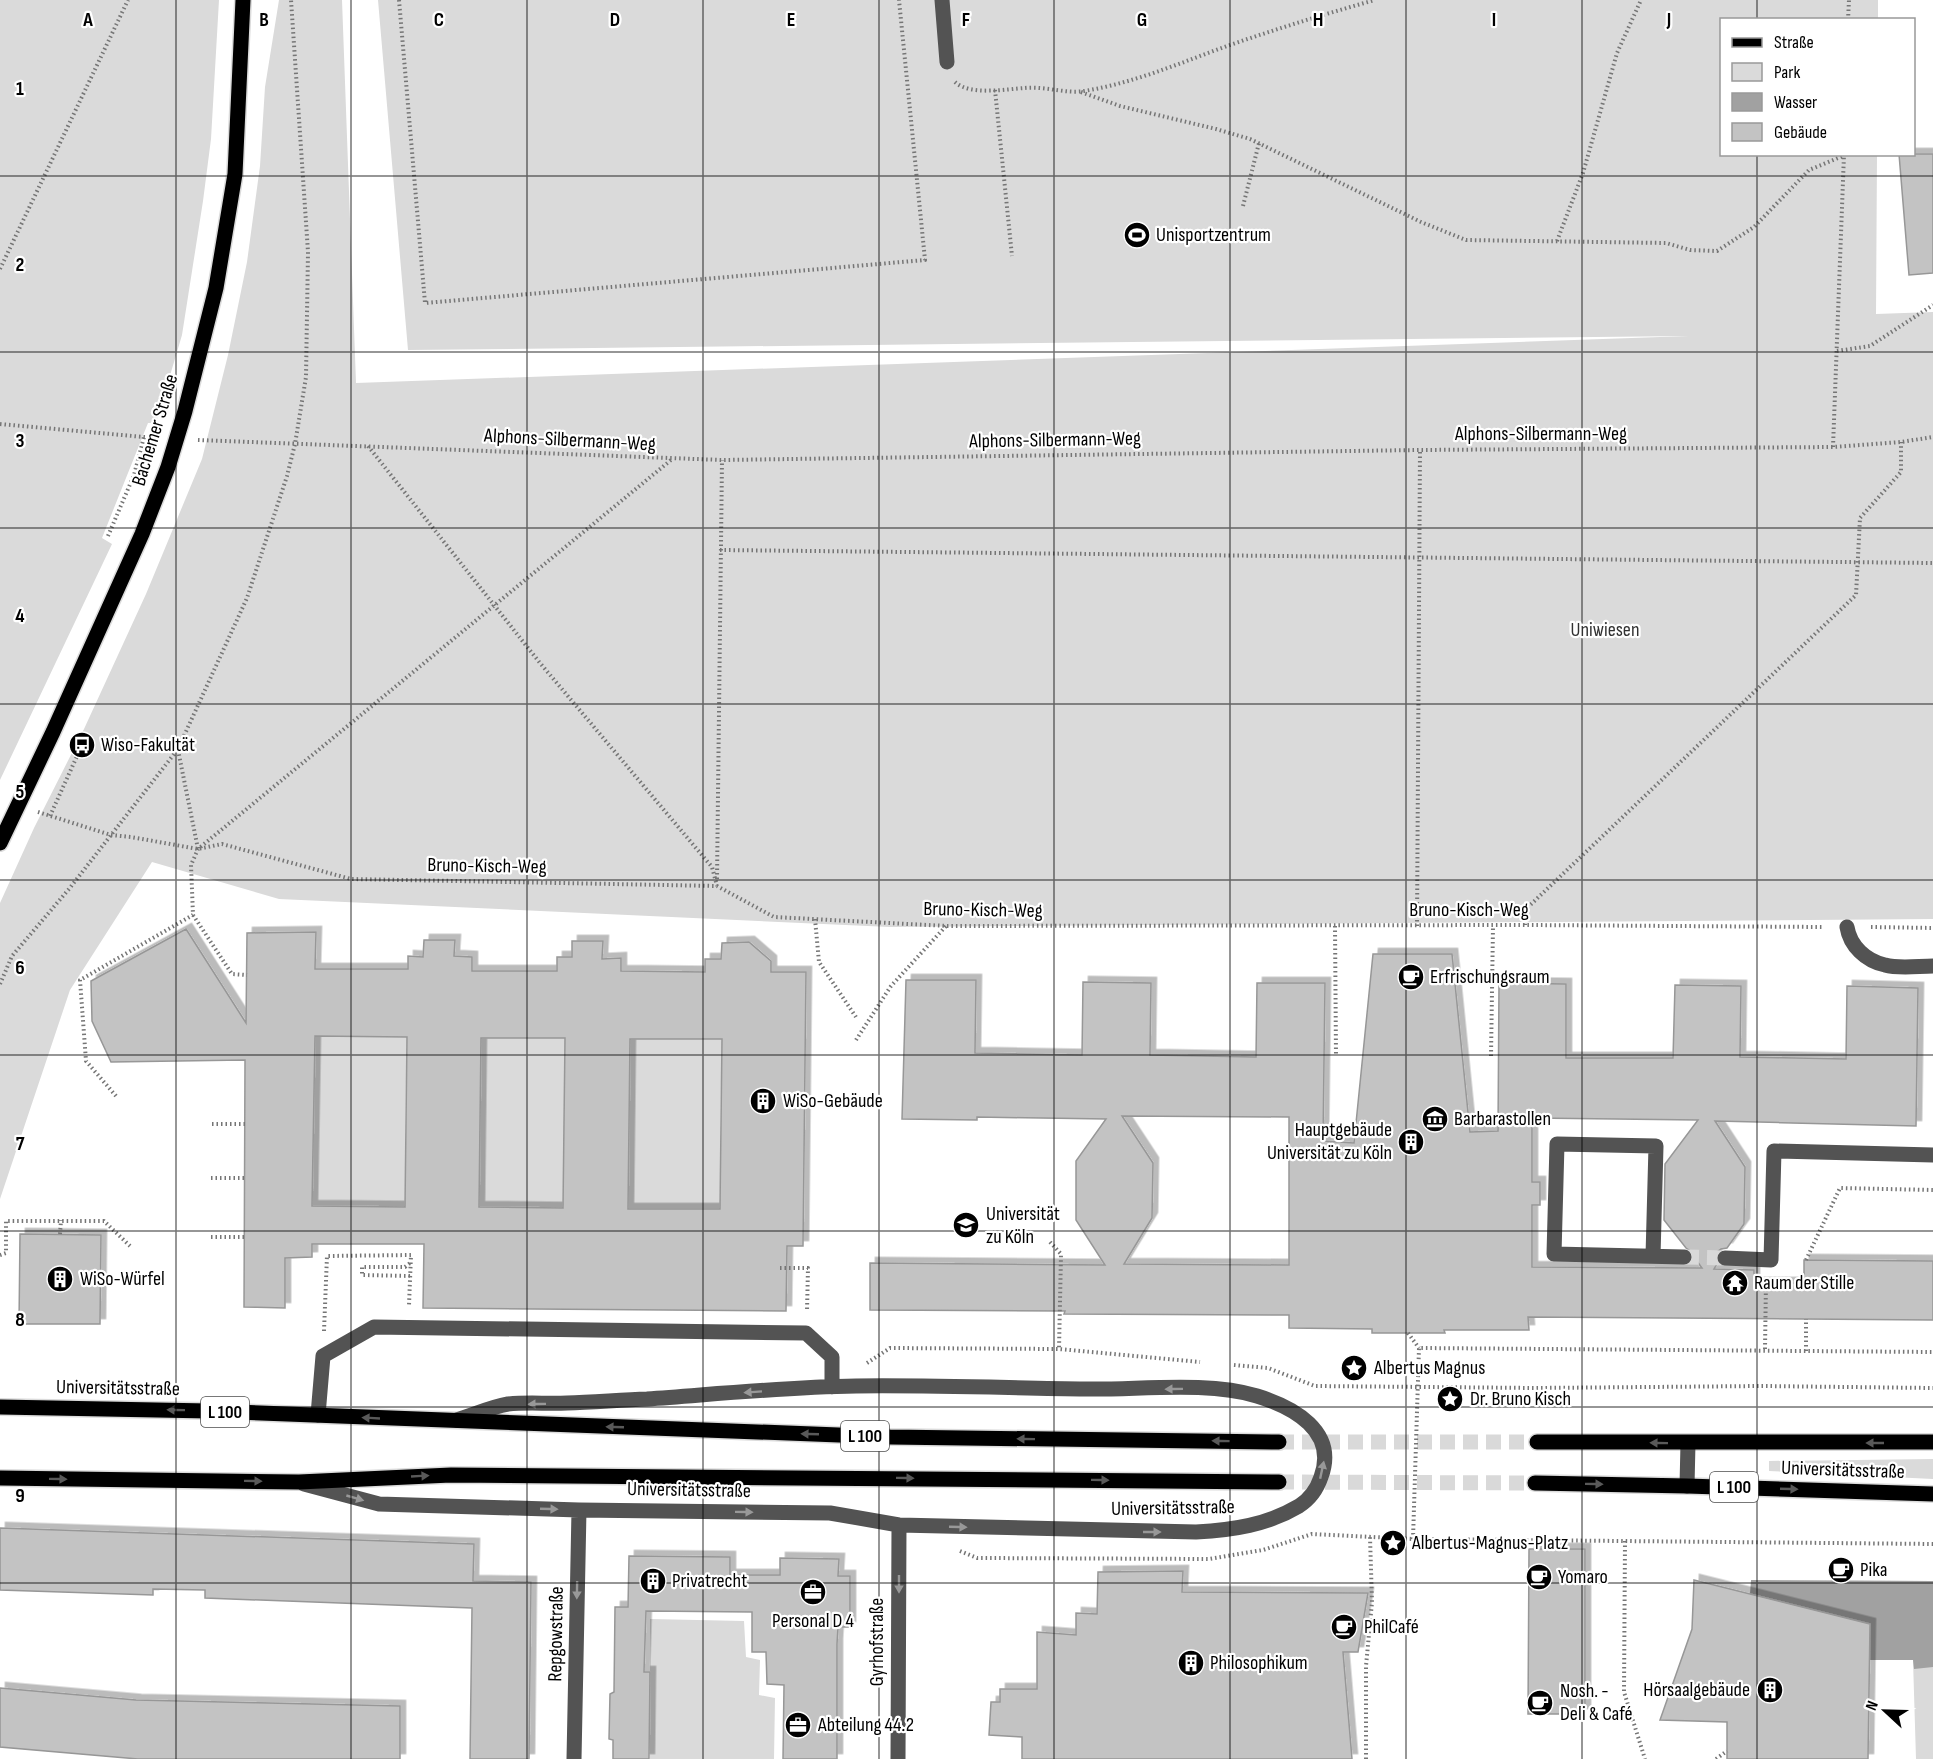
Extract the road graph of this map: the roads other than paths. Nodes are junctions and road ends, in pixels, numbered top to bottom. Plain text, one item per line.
1 (243, 0) edge
2 (942, 0) edge
3 (948, 62) road end
4 (0, 843) edge
5 (1847, 927) road end
6 (1933, 966) edge
7 (1933, 1155) edge
8 (1653, 1256) junction
9 (1684, 1257) tunnel mouth
10 (1725, 1258) tunnel mouth
11 (832, 1387) junction
12 (0, 1407) edge
13 (318, 1415) junction
14 (450, 1422) junction
15 (1279, 1442) tunnel mouth
16 (1537, 1442) tunnel mouth
17 (1933, 1442) edge
18 (1688, 1443) junction
19 (0, 1478) edge
20 (299, 1482) junction
21 (1279, 1482) tunnel mouth
22 (1535, 1483) tunnel mouth
23 (1687, 1486) junction
24 (1933, 1494) edge
25 (579, 1510) junction
26 (899, 1525) junction
27 (574, 1759) edge
28 (898, 1759) edge

1 - 4 main road, Bachemer Straße
2 - 3 street
5 - 6 street
7 - 10 street
8 - 8 street
8 - 9 street
11 - 13 street
11 -> 14 street, Universitätsstraße
26 -> 11 street, Universitätsstraße
13 -> 12 main road, Universitätsstraße / L 100
14 -> 13 main road, Universitätsstraße / L 100
15 -> 14 main road, Universitätsstraße / L 100
18 -> 16 main road, Universitätsstraße / L 100
17 -> 18 main road, Universitätsstraße / L 100
18 - 23 street
19 -> 20 main road, Universitätsstraße / L 100
20 -> 21 main road, Universitätsstraße / L 100
20 -> 25 street, Universitätsstraße
22 -> 23 main road, Universitätsstraße / L 100
23 -> 24 main road, Universitätsstraße / L 100
25 -> 26 street, Universitätsstraße
25 -> 27 street, Repgowstraße
26 -> 28 street, Gyrhofstraße

